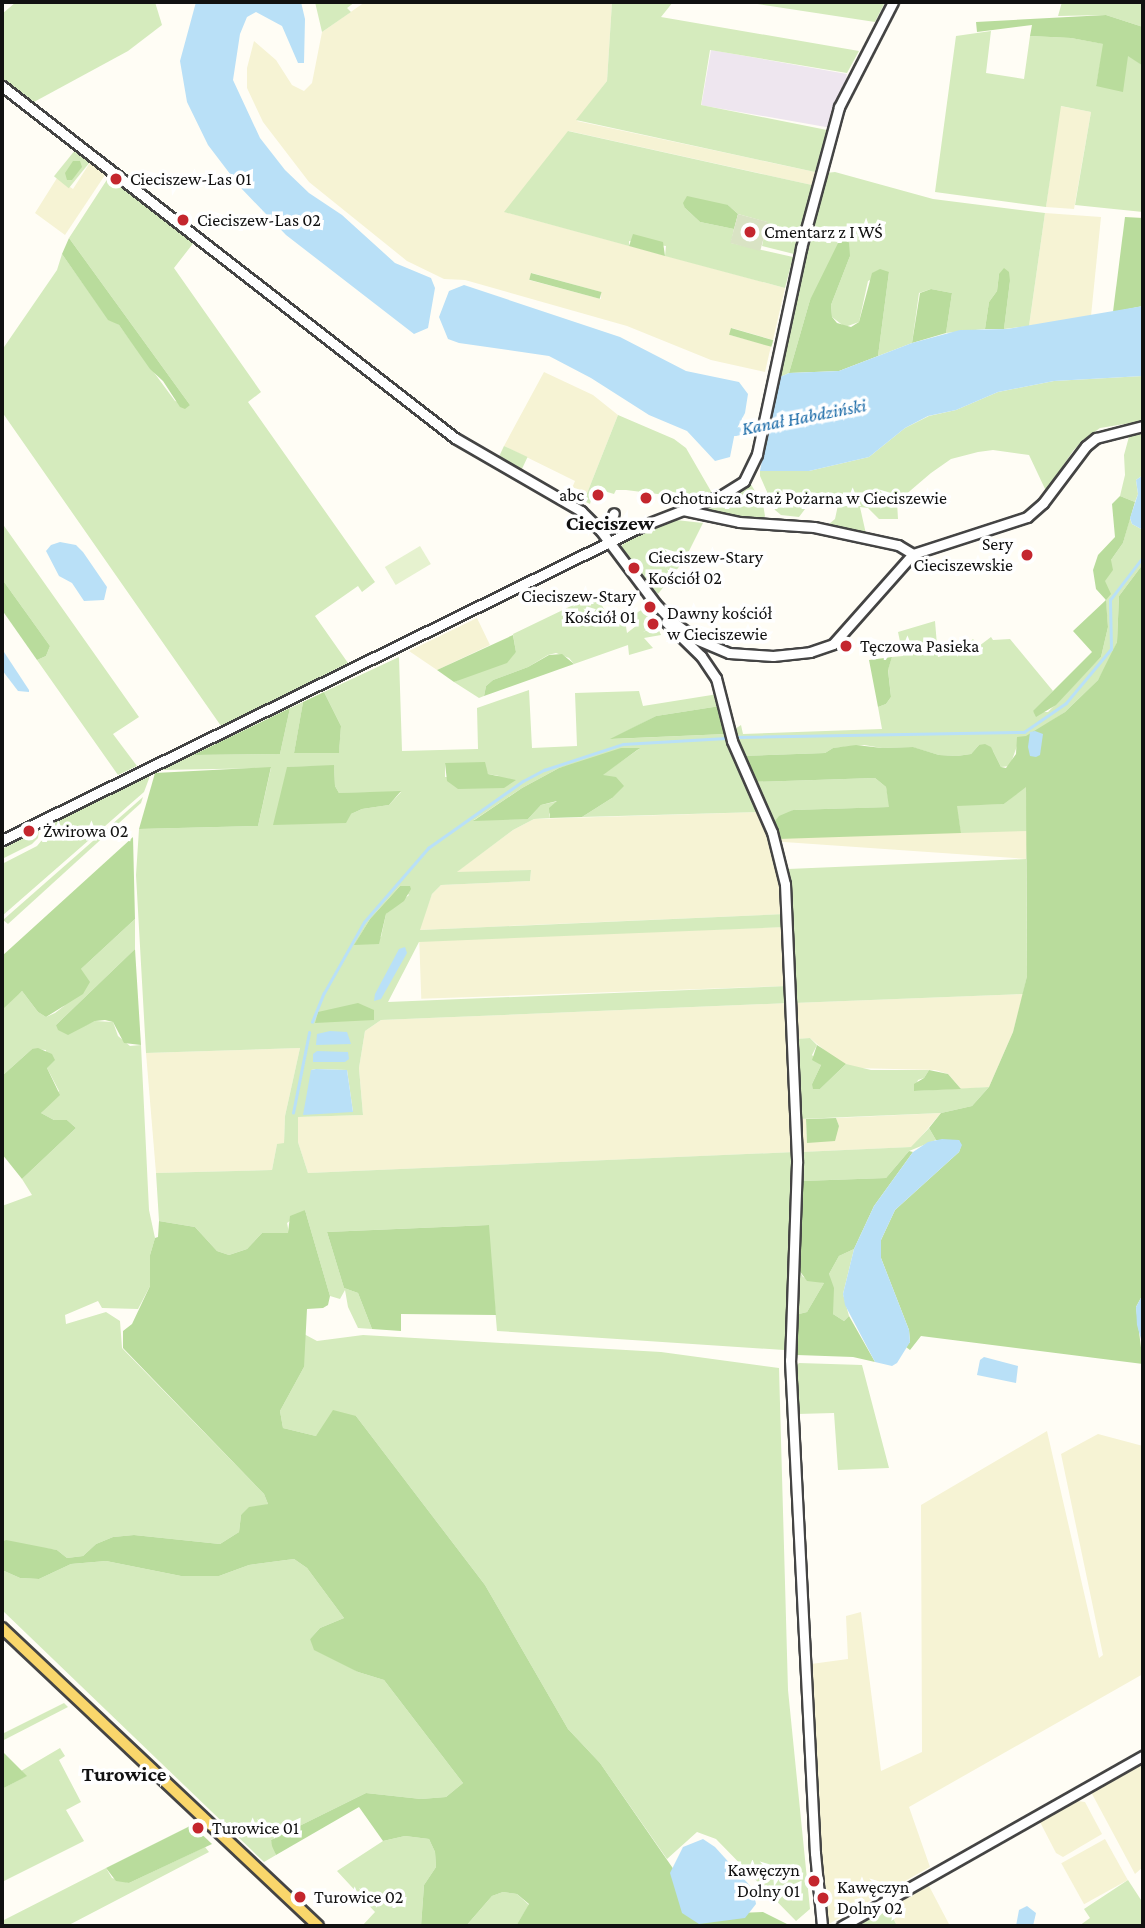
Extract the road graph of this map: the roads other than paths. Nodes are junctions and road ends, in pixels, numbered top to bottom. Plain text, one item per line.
1 (893, 2) edge
2 (2, 86) edge
3 (1143, 426) edge
4 (683, 510) junction
5 (614, 513) dead end
6 (607, 530) dead end
7 (611, 544) junction
8 (913, 554) junction
9 (661, 611) junction
10 (2, 840) edge
11 (2, 1628) edge
12 (1143, 1756) edge
13 (317, 1926) edge
14 (822, 1926) edge
15 (842, 1926) edge

1 - 4 street
2 - 7 street
3 - 8 street
4 - 7 street
4 - 8 street
5 - 6 street
7 - 9 street
7 - 10 street
8 - 9 street
9 - 14 street
11 - 13 main road
12 - 15 street

